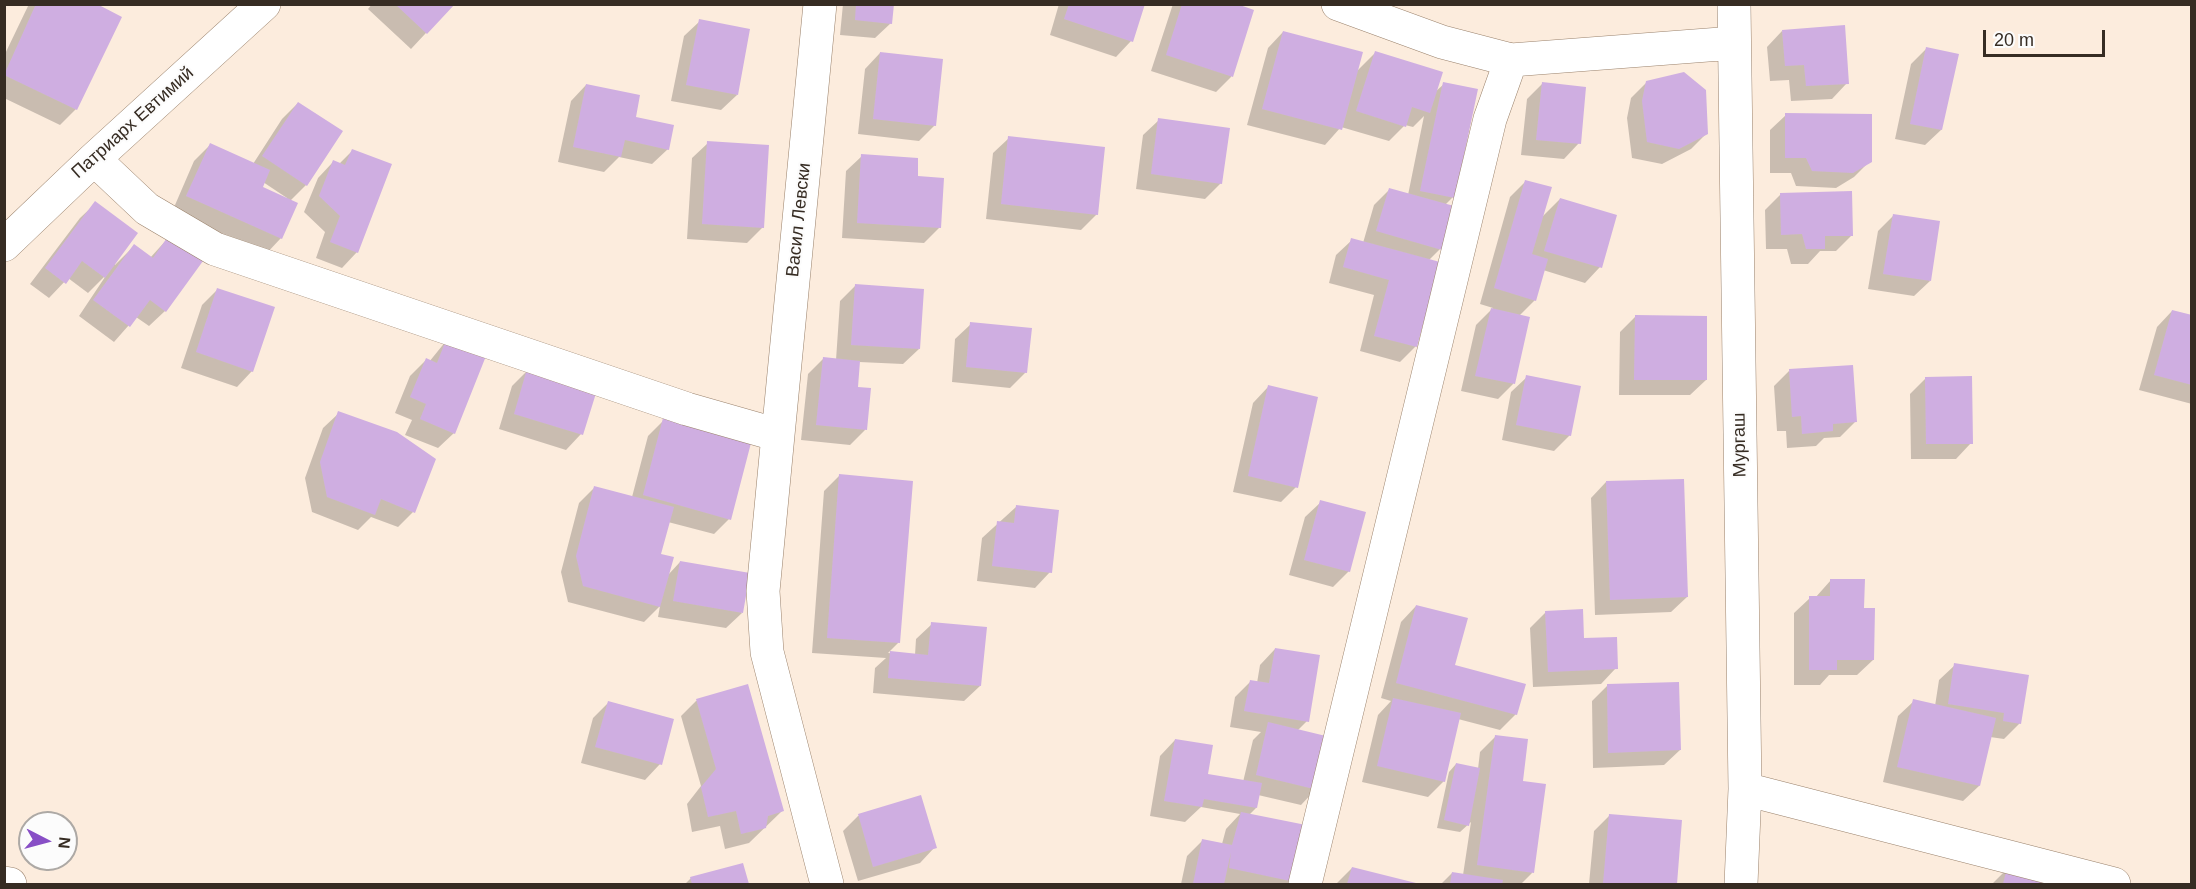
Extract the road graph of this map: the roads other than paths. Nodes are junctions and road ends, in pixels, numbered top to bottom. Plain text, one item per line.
1 (264, 4) edge
2 (820, 4) edge
3 (1338, 4) edge
4 (1734, 4) edge
5 (1734, 43) junction
6 (1511, 60) junction
7 (94, 159) junction
8 (4, 244) edge
9 (778, 435) junction
10 (1745, 789) junction
11 (4, 883) edge
12 (10, 885) edge
13 (827, 885) edge
14 (1305, 885) edge
15 (1742, 885) edge
16 (2114, 885) edge

1 - 7 street, Патриарх Евтимий
2 - 9 street, Васил Левски
3 - 6 street
4 - 5 street, Мургаш
5 - 6 street
5 - 10 street, Мургаш
6 - 14 street
7 - 8 street, Патриарх Евтимий
7 - 9 street
9 - 13 street, Васил Левски
10 - 15 street, Мургаш
10 - 16 street
11 - 12 street

